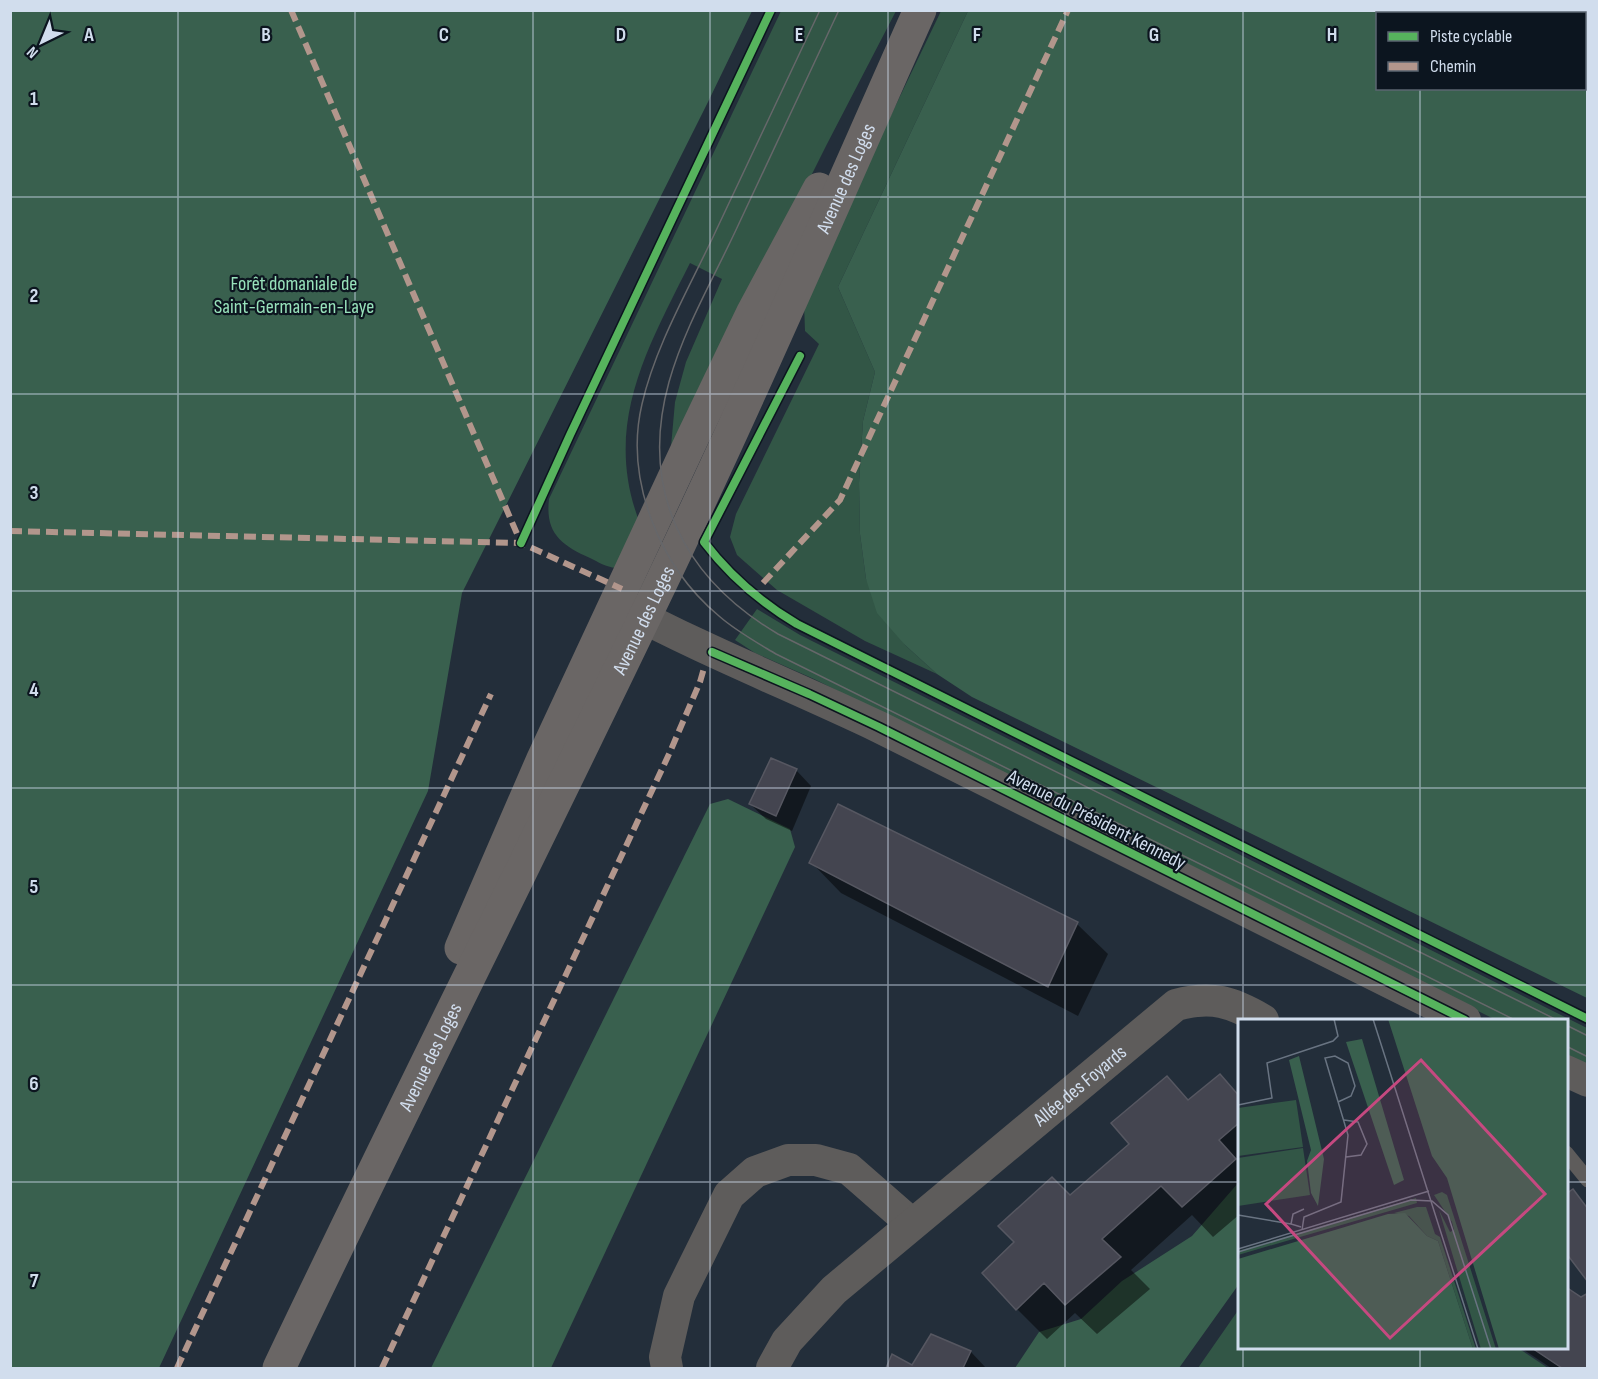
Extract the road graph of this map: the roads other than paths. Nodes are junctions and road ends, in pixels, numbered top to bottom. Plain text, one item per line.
1 (914, 10) edge
2 (920, 10) edge
3 (615, 603) junction
4 (644, 618) junction
5 (1261, 1019) edge
6 (1463, 1019) edge
7 (1568, 1072) edge
8 (1587, 1081) edge
9 (1568, 1156) edge
10 (1587, 1180) edge
11 (350, 1219) junction
12 (912, 1224) junction
13 (279, 1368) edge
14 (667, 1368) edge
15 (772, 1368) edge

1 - 3 main road, Avenue des Loges
2 - 4 main road, Avenue des Loges
3 - 4 street, Avenue du Président Kennedy
3 - 11 main road, Avenue des Loges
4 - 6 street, Avenue du Président Kennedy
4 - 11 main road, Avenue des Loges
5 - 12 street, Allée des Foyards
7 - 8 street
9 - 10 lane
11 - 13 main road, Avenue des Loges
12 - 14 street
12 - 15 street, Allée des Foyards

